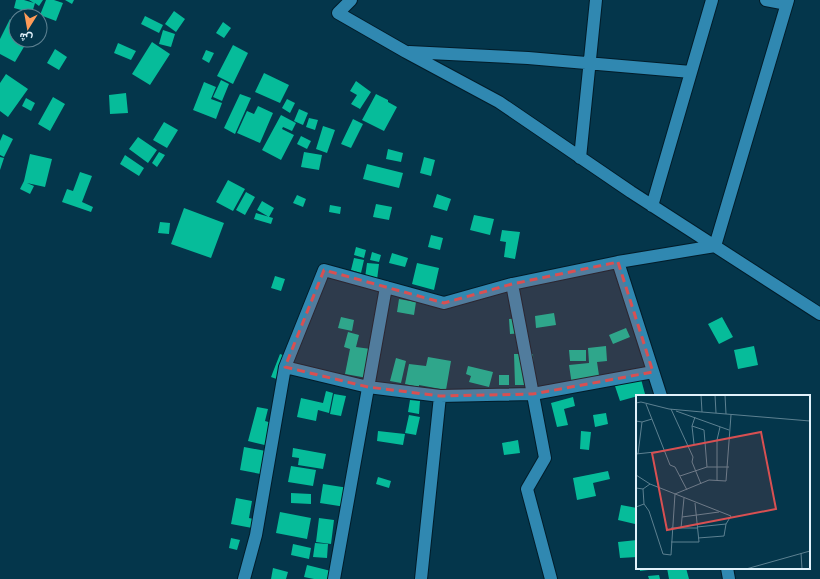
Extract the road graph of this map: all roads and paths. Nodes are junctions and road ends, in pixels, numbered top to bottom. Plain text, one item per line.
1 (351, 0) edge
2 (596, 0) edge
3 (712, 0) edge
4 (766, 0) edge
5 (788, 2) edge
6 (406, 52) junction
7 (589, 64) junction
8 (691, 72) junction
9 (580, 158) junction
10 (652, 206) junction
11 (715, 246) junction
12 (618, 262) junction
13 (512, 284) junction
14 (386, 287) junction
15 (820, 314) edge
16 (285, 367) junction
17 (653, 372) junction
18 (368, 387) junction
19 (533, 394) junction
20 (661, 395) edge
21 (440, 396) junction
22 (727, 569) edge
23 (244, 579) edge
24 (334, 579) edge
25 (421, 579) edge
26 (551, 579) edge
27 (729, 579) edge
28 (735, 579) edge

1 - 6 street
2 - 7 street
3 - 8 street
4 - 5 street
5 - 11 street
6 - 7 street
6 - 9 street
7 - 8 street
7 - 9 street
8 - 10 street
9 - 10 street
10 - 11 street
11 - 12 street
11 - 15 street
12 - 13 street
12 - 17 street
13 - 14 street
13 - 19 street
14 - 16 street
14 - 18 street
16 - 18 street
16 - 23 street
17 - 19 street
17 - 20 street
18 - 21 street
18 - 24 street
19 - 21 street
19 - 26 street
21 - 25 street
22 - 27 street
27 - 28 street

